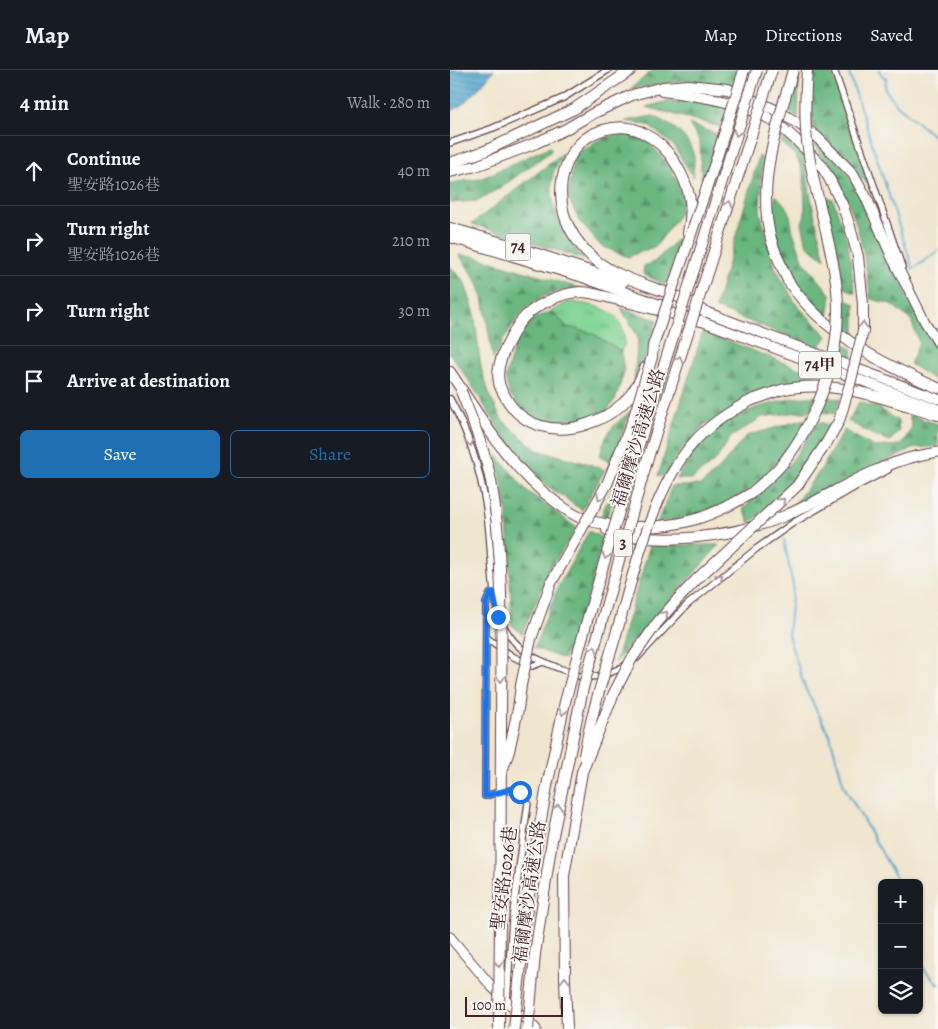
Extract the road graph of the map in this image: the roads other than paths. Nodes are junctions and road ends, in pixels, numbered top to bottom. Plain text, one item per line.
1 (608, 70) edge
2 (631, 70) edge
3 (744, 70) edge
4 (757, 70) edge
5 (772, 70) edge
6 (793, 70) edge
7 (807, 70) edge
8 (834, 70) edge
9 (649, 90) junction
10 (450, 143) edge
11 (450, 162) edge
12 (450, 172) edge
13 (450, 228) edge
14 (450, 237) edge
15 (681, 262) junction
16 (584, 273) junction
17 (907, 286) junction
18 (704, 316) junction
19 (938, 343) edge
20 (653, 346) junction
21 (450, 372) edge
22 (938, 388) edge
23 (461, 391) junction
24 (450, 399) edge
25 (938, 399) edge
26 (938, 409) edge
27 (938, 416) edge
28 (938, 452) edge
29 (917, 456) junction
30 (578, 517) junction
31 (493, 592) junction
32 (487, 638) junction
33 (542, 662) junction
34 (582, 772) junction
35 (501, 774) junction
36 (450, 938) edge
37 (507, 1002) junction
38 (499, 1029) edge
39 (514, 1029) edge
40 (528, 1029) edge
41 (536, 1029) edge
42 (567, 1029) edge

1 - 10 street
2 - 11 highway
3 - 15 highway, bridge
4 -> 39 highway, 福爾摩沙高速公路 / 3, bridge
40 -> 5 highway, 福爾摩沙高速公路 / 3, bridge
6 - 22 highway, bridge
7 - 30 highway, bridge
8 - 17 street
9 - 12 highway
9 - 17 highway
34 -> 9 highway, bridge
13 - 16 highway, 74
14 - 16 highway, 74
15 - 18 highway, bridge
15 - 20 highway, bridge
16 - 18 highway, 74
17 - 19 main road
18 - 20 highway, bridge
18 - 25 main road, 74甲
18 - 26 main road, 74甲
20 -> 35 highway, bridge
21 - 23 highway
23 - 30 highway, bridge
23 -> 35 highway, bridge
24 -> 31 street
27 - 34 highway, bridge
28 - 29 main road
29 - 30 highway
33 -> 29 street
31 - 32 street, 聖安路1026巷
31 - 33 street
32 - 33 street
32 - 37 street, 聖安路1026巷
42 -> 34 highway, bridge
35 -> 38 highway, bridge
36 - 37 main road
37 - 41 main road

